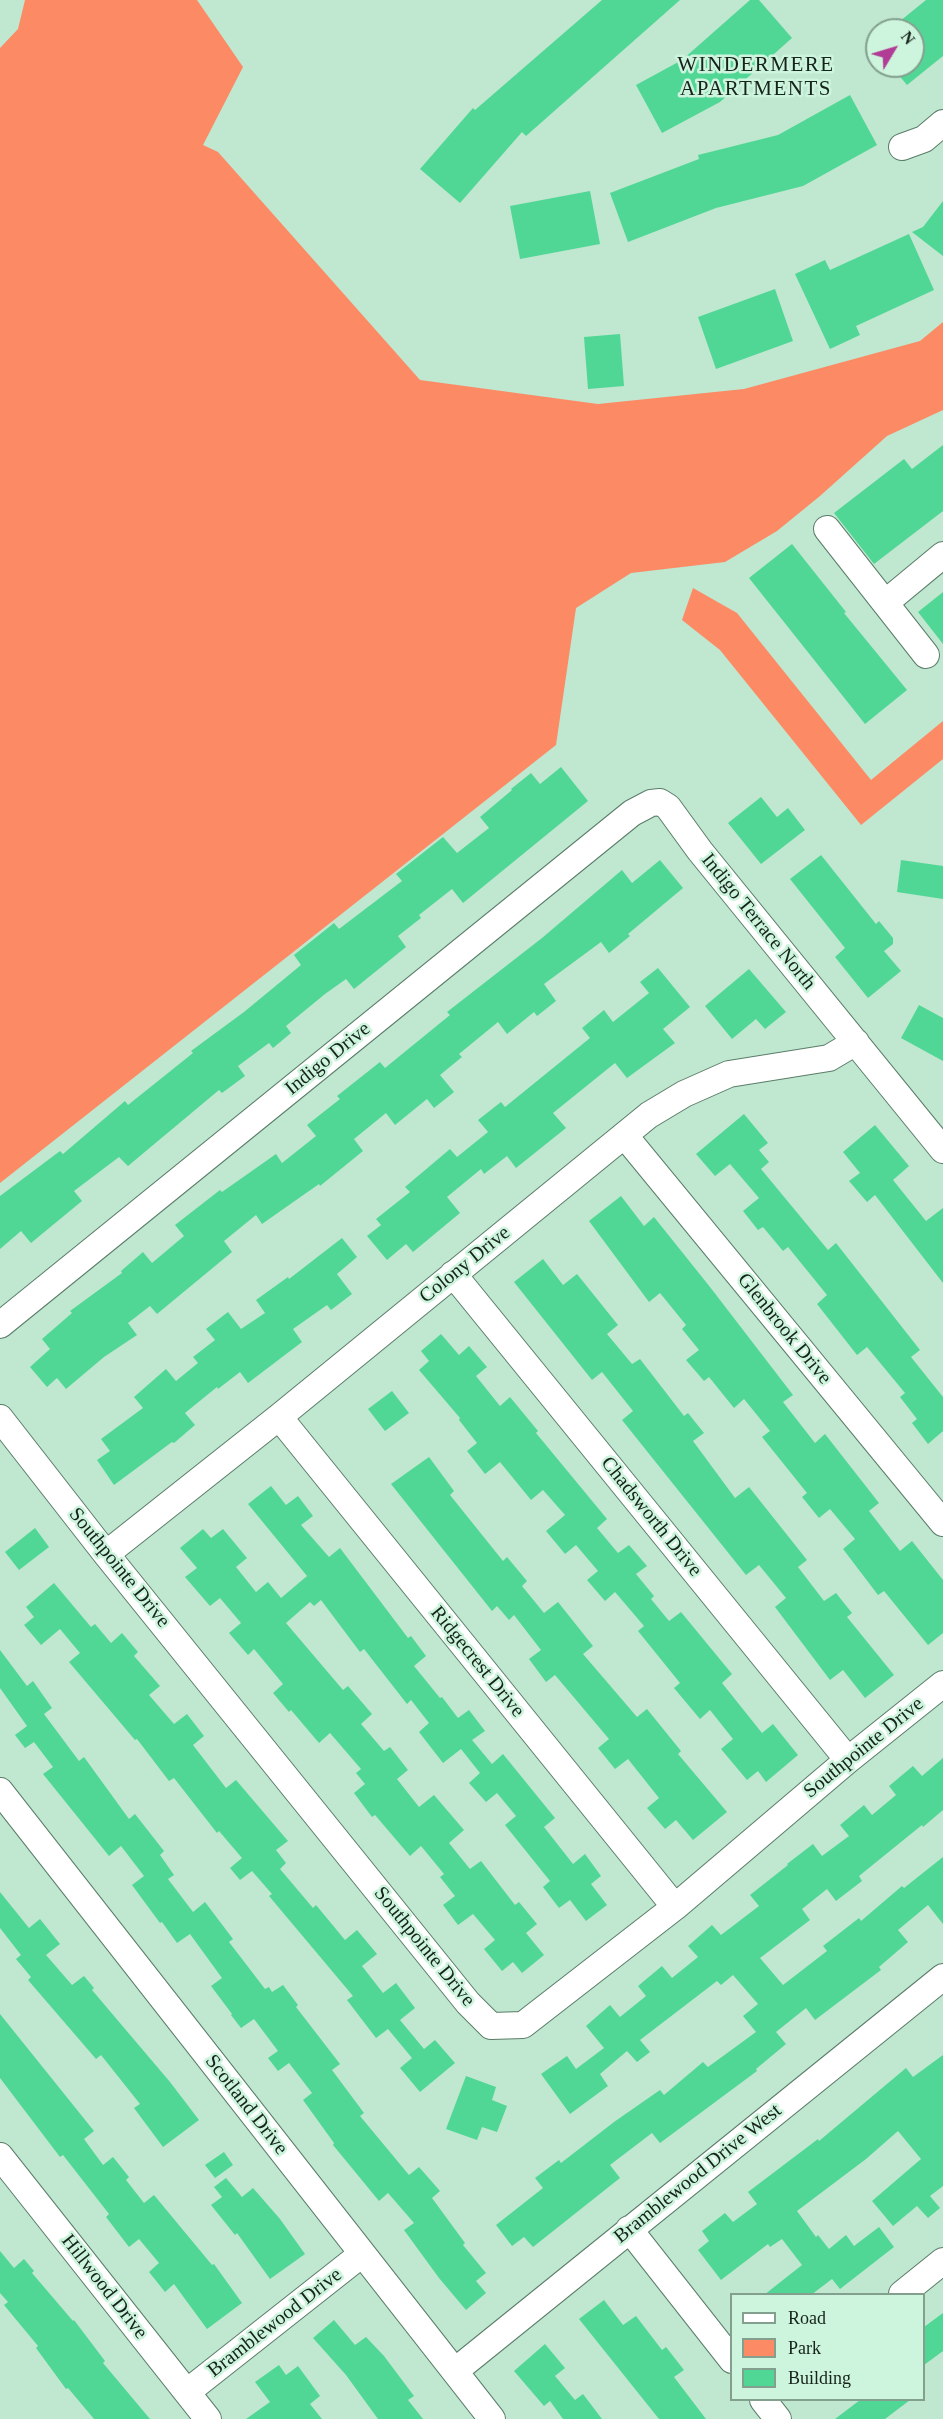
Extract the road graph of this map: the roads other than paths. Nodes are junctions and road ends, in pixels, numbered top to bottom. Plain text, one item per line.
1 (943, 123) edge
2 (902, 147) dead end
3 (826, 529) dead end
4 (943, 555) edge
5 (885, 603) junction
6 (926, 655) dead end
7 (660, 802) joint
8 (856, 1042) junction
9 (625, 1136) junction
10 (939, 1137) edge
11 (453, 1274) junction
12 (0, 1325) edge
13 (279, 1417) junction
14 (0, 1418) edge
15 (943, 1522) edge
16 (106, 1554) junction
17 (943, 1684) edge
18 (848, 1760) junction
19 (0, 1791) edge
20 (675, 1907) junction
21 (943, 1977) edge
22 (0, 2156) edge
23 (629, 2229) junction
24 (362, 2254) junction
25 (943, 2261) edge
26 (904, 2293) edge
27 (730, 2357) edge
28 (454, 2371) junction
29 (187, 2392) junction
30 (207, 2419) edge
31 (492, 2419) edge

1 - 2 street
3 - 5 street
4 - 5 street
5 - 6 street
7 - 8 street, Indigo Terrace North
7 - 12 street, Indigo Drive
8 - 9 street, Colony Drive
8 - 10 street, Indigo Terrace North
9 - 11 street, Colony Drive
9 - 15 street, Glenbrook Drive
11 - 13 street, Colony Drive
11 - 18 street, Chadsworth Drive
13 - 16 street, Colony Drive
13 - 20 street, Ridgecrest Drive
14 - 16 street, Southpointe Drive
16 - 20 street, Southpointe Drive
17 - 18 street, Southpointe Drive
18 - 20 street, Southpointe Drive
19 - 24 street, Scotland Drive
21 - 23 street, Bramblewood Drive West
22 - 29 street, Hillwood Drive
23 - 27 street
23 - 28 street, Bramblewood Drive West
24 - 28 street, Scotland Drive
24 - 29 street, Bramblewood Drive
25 - 26 street
28 - 31 street, Scotland Drive
29 - 30 street, Hillwood Drive

